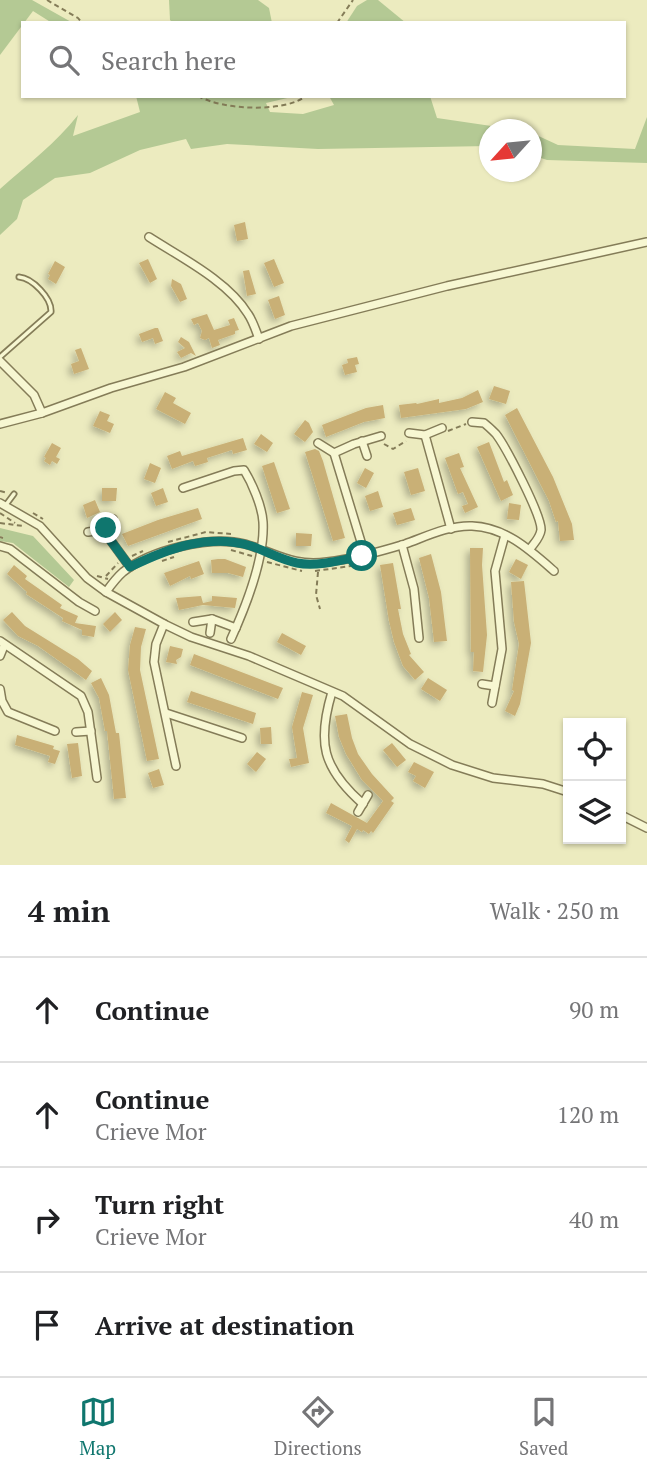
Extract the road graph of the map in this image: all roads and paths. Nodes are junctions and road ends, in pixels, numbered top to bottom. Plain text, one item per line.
1 (47, 0) edge
2 (353, 0) edge
3 (80, 21) edge
4 (338, 21) edge
5 (202, 98) edge
6 (303, 98) edge
7 (149, 237) dead end
8 (647, 242) edge
9 (19, 277) dead end
10 (259, 339) junction
11 (0, 359) edge
12 (43, 413) junction
13 (472, 422) joint
14 (0, 424) edge
15 (442, 428) joint
16 (409, 433) joint
17 (425, 435) junction
18 (381, 436) joint
19 (362, 442) junction
20 (318, 443) dead end
21 (334, 453) junction
22 (367, 456) dead end
23 (183, 488) dead end
24 (0, 491) edge
25 (14, 494) joint
26 (2, 507) edge
27 (27, 509) dead end
28 (113, 519) dead end
29 (45, 520) dead end
30 (0, 523) edge
31 (19, 525) junction
32 (26, 526) dead end
33 (451, 529) junction
34 (103, 530) junction
35 (88, 532) dead end
36 (505, 535) junction
37 (1, 540) edge
38 (402, 545) junction
39 (261, 549) junction
40 (530, 549) junction
41 (365, 555) junction
42 (130, 567) junction
43 (318, 571) dead end
44 (554, 571) dead end
45 (106, 592) junction
46 (320, 609) dead end
47 (95, 611) dead end
48 (212, 619) junction
49 (192, 622) dead end
50 (164, 624) junction
51 (236, 628) junction
52 (210, 633) dead end
53 (419, 638) dead end
54 (231, 639) dead end
55 (2, 643) edge
56 (0, 656) edge
57 (482, 684) dead end
58 (495, 686) junction
59 (0, 689) edge
60 (332, 692) junction
61 (492, 703) dead end
62 (8, 712) junction
63 (166, 713) junction
64 (0, 719) edge
65 (55, 731) dead end
66 (91, 731) junction
67 (76, 732) dead end
68 (242, 738) dead end
69 (176, 766) dead end
70 (97, 778) dead end
71 (563, 790) edge
72 (368, 795) dead end
73 (363, 804) junction
74 (358, 812) dead end
75 (626, 818) edge
76 (647, 828) edge

1 - 3 path
2 - 4 path
5 - 6 path
7 - 10 street
8 - 10 street
9 - 11 lane
10 - 12 street
11 - 12 street
12 - 14 street
13 - 15 path
13 - 40 street
15 - 17 street
16 - 17 street
16 - 18 path
17 - 33 street
18 - 19 street
19 - 21 street
19 - 22 street
20 - 21 street
21 - 41 street
23 - 39 street
24 - 25 path
25 - 26 lane
26 - 31 path
26 - 45 street
27 - 29 path
28 - 34 street
30 - 31 path
31 - 32 path
33 - 36 street
33 - 38 street
34 - 35 street
34 - 42 street
36 - 40 street
36 - 58 street
37 - 47 street
38 - 41 street
38 - 53 street
39 - 41 street
39 - 42 street
39 - 51 street
40 - 44 street
42 - 45 street
43 - 46 path
45 - 50 street
48 - 49 street
48 - 51 street
48 - 52 street
50 - 60 street
50 - 63 street
51 - 54 street
55 - 56 street
55 - 66 street
57 - 58 street
58 - 61 street
59 - 62 street
60 - 71 street
60 - 73 street
62 - 64 street
62 - 65 street
63 - 68 street
63 - 69 street
66 - 67 street
66 - 70 street
72 - 73 street
73 - 74 street
75 - 76 street

